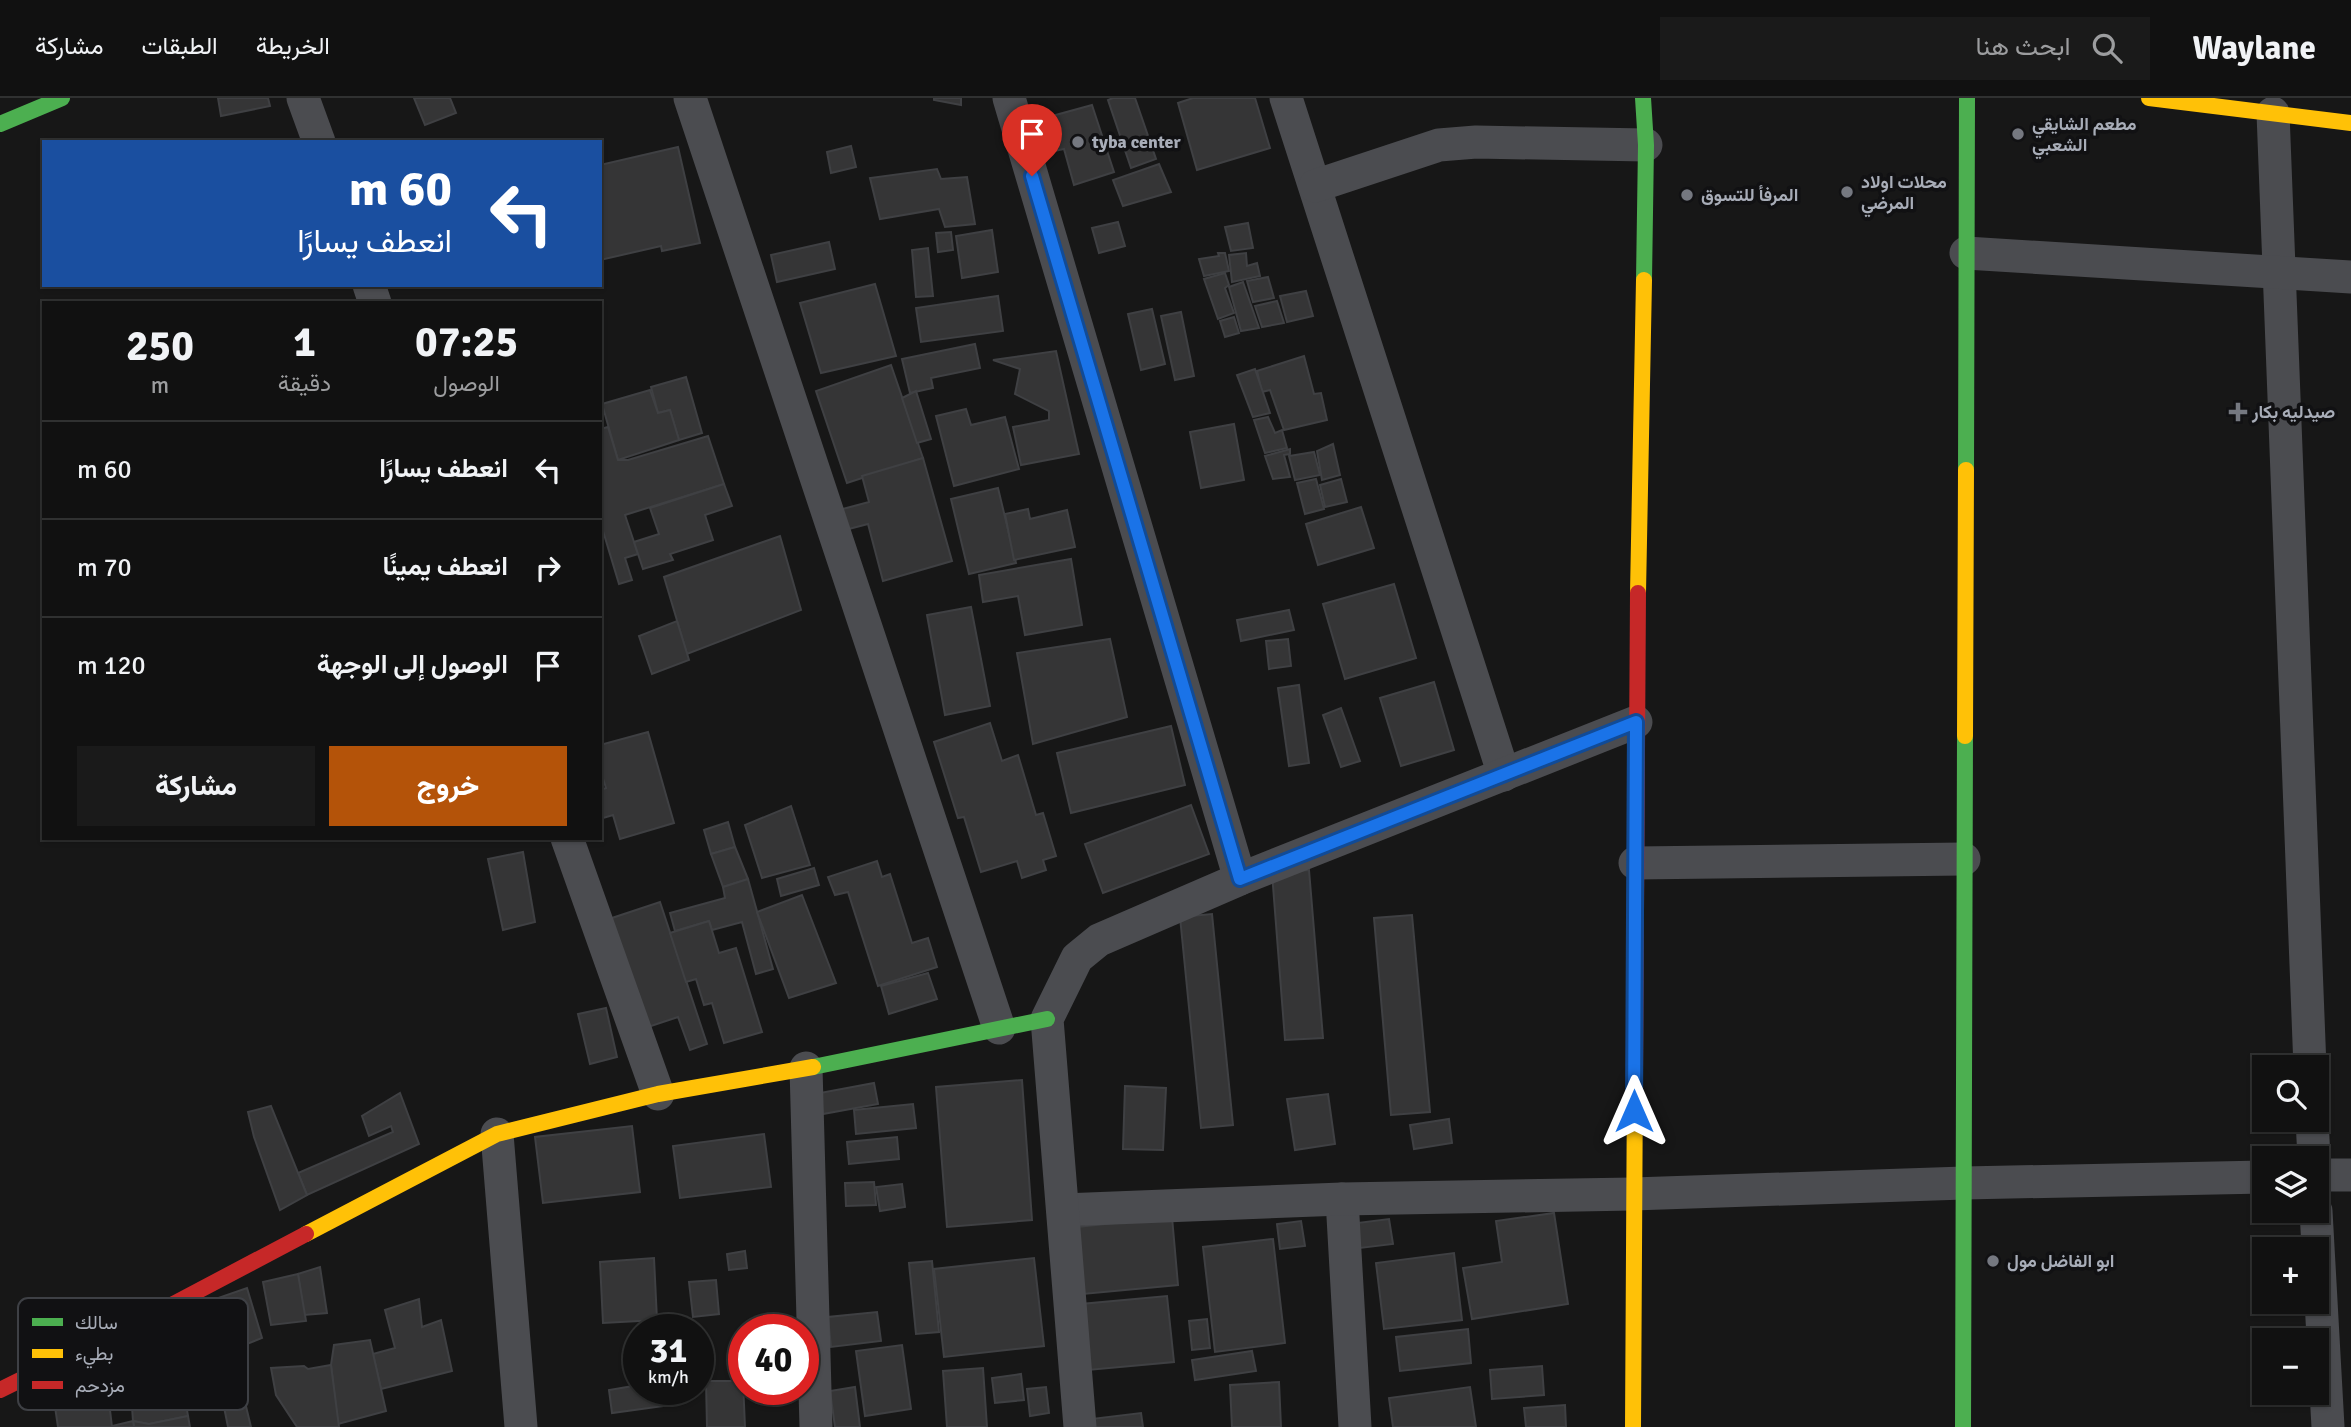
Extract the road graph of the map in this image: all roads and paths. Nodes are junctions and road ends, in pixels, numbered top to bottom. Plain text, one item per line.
1 (62, 98) edge
2 (303, 98) edge
3 (690, 98) edge
4 (1009, 98) edge
5 (1286, 98) edge
6 (1643, 98) edge
7 (1967, 98) edge
8 (2149, 98) edge
9 (2273, 113) junction
10 (2351, 123) edge
11 (0, 124) edge
12 (318, 140) edge
13 (1646, 145) junction
14 (1315, 186) junction
15 (1966, 253) junction
16 (2280, 271) junction
17 (2351, 277) edge
18 (1636, 722) junction
19 (1504, 775) junction
20 (568, 840) edge
21 (1964, 859) junction
22 (1635, 863) junction
23 (1240, 879) junction
24 (1047, 1019) junction
25 (999, 1028) junction
26 (2310, 1055) edge
27 (806, 1068) junction
28 (658, 1094) junction
29 (498, 1134) junction
30 (2329, 1175) edge
31 (2351, 1175) edge
32 (2252, 1177) edge
33 (1964, 1183) junction
34 (1633, 1194) junction
35 (1342, 1199) junction
36 (1063, 1210) junction
37 (2317, 1223) edge
38 (185, 1298) edge
39 (18, 1381) edge
40 (0, 1390) edge
41 (521, 1427) edge
42 (816, 1427) edge
43 (1080, 1427) edge
44 (1355, 1427) edge
45 (1633, 1427) edge
46 (1963, 1427) edge
47 (2328, 1427) edge

1 - 11 street
2 - 12 street
3 - 25 street
4 - 23 street
5 - 14 street
6 - 13 street
7 - 15 street
8 - 9 street
9 - 10 street
9 - 16 street
13 - 14 street
13 - 18 street
14 - 19 street
15 - 16 street
15 - 21 street
16 - 17 street
16 - 26 street
18 - 19 street
18 - 22 street
19 - 23 street
20 - 28 street
21 - 22 street
21 - 33 street
22 - 34 street
23 - 24 street
24 - 25 street
24 - 36 street
25 - 27 street
27 - 28 street
27 - 42 street
28 - 29 street
29 - 38 street
29 - 41 street
30 - 31 street
32 - 33 street
33 - 34 street
33 - 46 street
34 - 35 street
34 - 45 street
35 - 36 street
35 - 44 street
36 - 43 street
37 - 47 street
39 - 40 street

